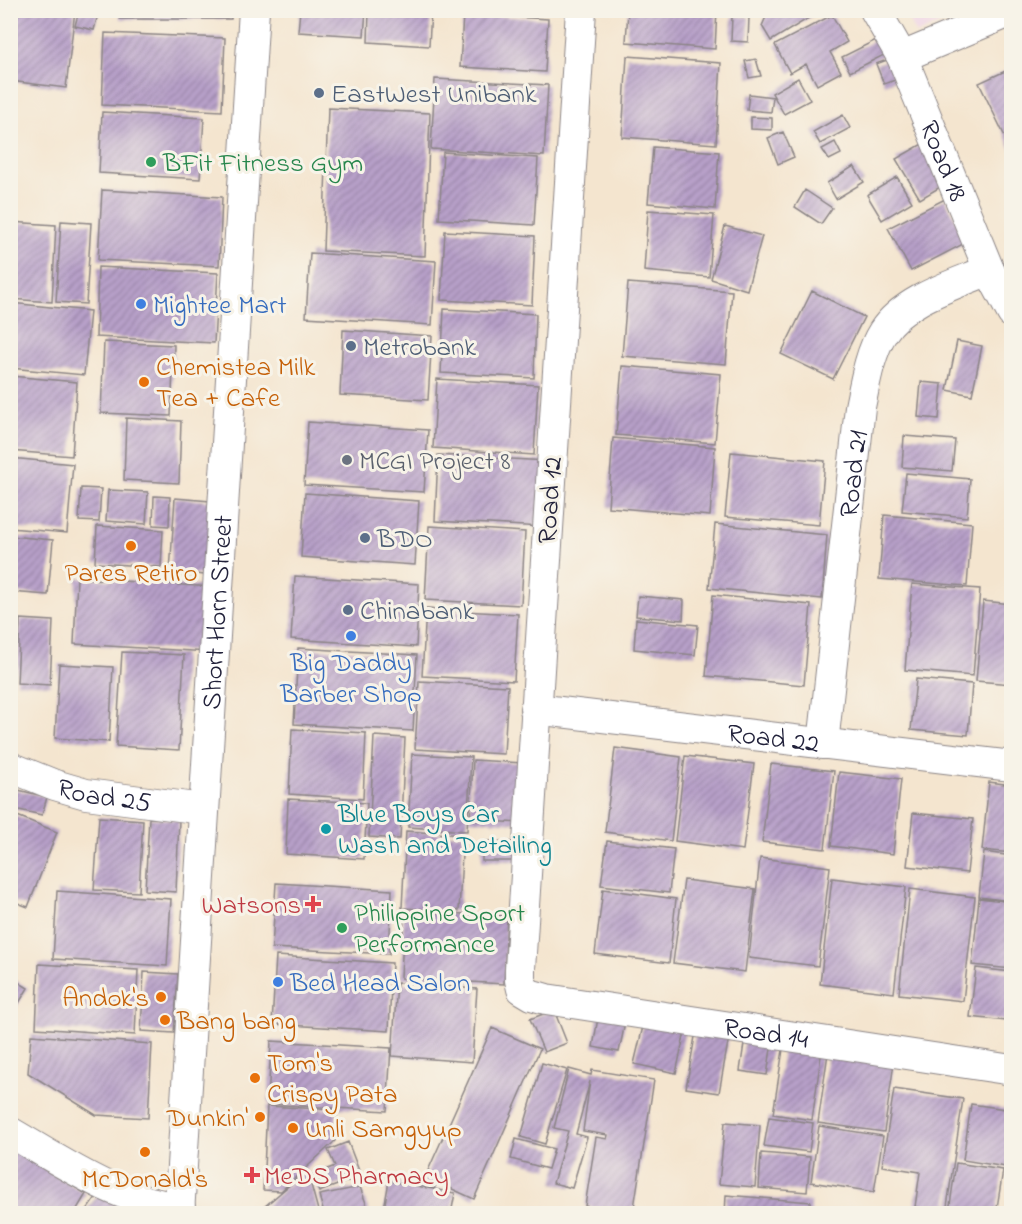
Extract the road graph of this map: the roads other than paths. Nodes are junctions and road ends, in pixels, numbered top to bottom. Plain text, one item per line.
1 (254, 10) edge
2 (581, 10) edge
3 (874, 10) edge
4 (1011, 11) edge
5 (902, 57) junction
6 (989, 270) junction
7 (1011, 313) edge
8 (535, 709) junction
9 (823, 744) junction
10 (10, 766) edge
11 (1011, 766) edge
12 (203, 809) junction
13 (522, 989) joint
14 (1011, 1070) edge
15 (10, 1132) edge
16 (180, 1211) edge

1 - 12 street, Short Horn Street
2 - 8 street, Road 12
3 - 5 street, Road 18
4 - 5 street
5 - 6 street, Road 18
6 - 7 street, Road 18
6 - 9 street, Road 21
8 - 9 street, Road 22
8 - 13 street, Road 12
9 - 11 street, Road 22
10 - 12 street, Road 25
12 - 16 street, Short Horn Street
13 - 14 street, Road 14
15 - 16 street

